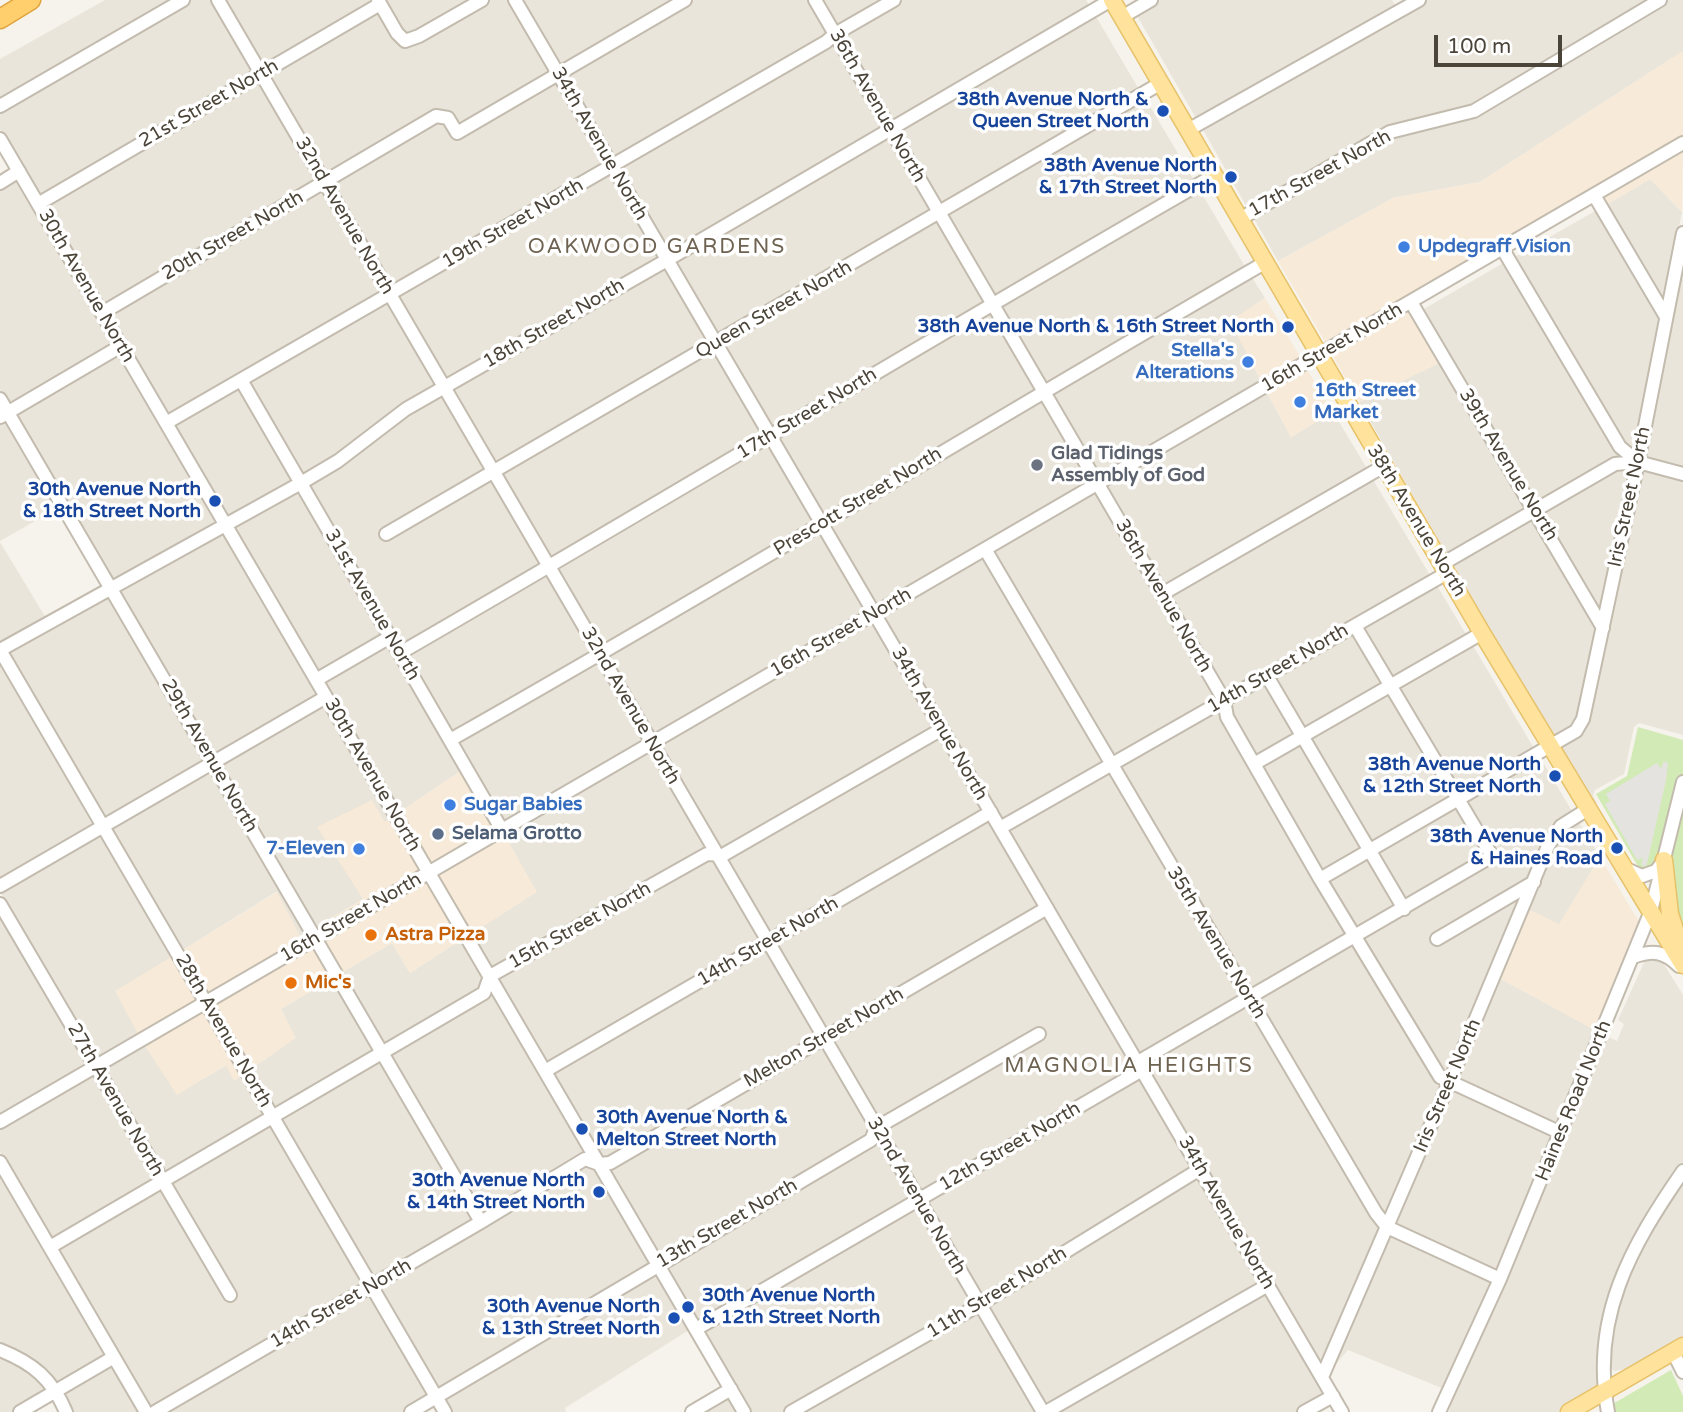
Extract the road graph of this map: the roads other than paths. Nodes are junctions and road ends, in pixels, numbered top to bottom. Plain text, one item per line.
1 (31, 0) edge
2 (183, 0) edge
3 (218, 0) edge
4 (482, 0) edge
5 (515, 0) edge
6 (685, 0) edge
7 (815, 0) edge
8 (894, 0) edge
9 (1112, 0) edge
10 (1151, 0) edge
11 (1419, 0) edge
12 (1660, 0) edge
13 (379, 2) edge
14 (1401, 5) edge
15 (1122, 17) junction
16 (0, 19) edge
17 (835, 34) junction
18 (261, 75) junction
19 (559, 75) junction
20 (1161, 83) junction
21 (0, 106) edge
22 (891, 129) junction
23 (1188, 130) junction
24 (0, 139) edge
25 (1683, 143) edge
26 (612, 166) junction
27 (19, 171) junction
28 (1215, 175) junction
29 (0, 183) edge
30 (324, 183) junction
31 (1594, 195) junction
32 (38, 204) junction
33 (940, 212) junction
34 (1240, 219) junction
35 (1683, 233) edge
36 (1502, 248) junction
37 (667, 260) junction
38 (1266, 262) junction
39 (390, 295) junction
40 (1411, 302) junction
41 (992, 303) junction
42 (102, 313) junction
43 (1666, 317) junction
44 (716, 344) junction
45 (121, 346) junction
46 (1320, 355) junction
47 (241, 380) junction
48 (443, 387) junction
49 (1044, 390) junction
50 (0, 399) edge
51 (4, 415) edge
52 (166, 423) junction
53 (770, 436) junction
54 (1638, 462) junction
55 (1384, 466) junction
56 (494, 472) junction
57 (1683, 474) edge
58 (301, 483) junction
59 (1098, 483) junction
60 (1535, 510) junction
61 (822, 524) junction
62 (226, 526) junction
63 (386, 534) dead end
64 (985, 550) junction
65 (548, 567) junction
66 (1444, 568) junction
67 (112, 590) junction
68 (1162, 594) junction
69 (874, 614) junction
70 (1355, 626) junction
71 (1603, 628) junction
72 (1482, 633) junction
73 (390, 637) junction
74 (0, 650) edge
75 (400, 653) junction
76 (600, 655) junction
77 (1267, 676) junction
78 (316, 680) junction
79 (1390, 686) junction
80 (327, 697) junction
81 (1224, 700) junction
82 (942, 729) junction
83 (1301, 736) junction
84 (450, 740) junction
85 (652, 743) junction
86 (1552, 745) junction
87 (212, 762) junction
88 (1254, 764) junction
89 (1111, 765) junction
90 (1683, 782) edge
91 (1458, 799) junction
92 (1588, 809) junction
93 (990, 812) junction
94 (103, 827) junction
95 (1000, 828) junction
96 (502, 830) junction
97 (1369, 850) junction
98 (717, 854) junction
99 (1664, 860) junction
100 (1625, 867) junction
101 (429, 873) junction
102 (1320, 879) junction
103 (1534, 882) junction
104 (0, 886) edge
105 (0, 904) edge
106 (1047, 908) junction
107 (1404, 909) junction
108 (1651, 911) junction
109 (1355, 937) junction
110 (316, 939) junction
111 (1437, 939) dead end
112 (768, 942) junction
113 (1683, 953) edge
114 (1633, 957) junction
115 (1683, 967) edge
116 (490, 976) junction
117 (1248, 996) junction
118 (206, 1002) junction
119 (1039, 1034) dead end
120 (824, 1037) junction
121 (383, 1053) junction
122 (1140, 1066) junction
123 (95, 1067) junction
124 (545, 1071) junction
125 (1449, 1083) junction
126 (273, 1117) junction
127 (0, 1122) edge
128 (876, 1128) junction
129 (1561, 1133) junction
130 (0, 1162) edge
131 (599, 1164) junction
132 (1200, 1169) junction
133 (1683, 1171) edge
134 (163, 1182) junction
135 (917, 1200) junction
136 (481, 1222) junction
137 (1387, 1227) junction
138 (50, 1247) junction
139 (658, 1264) junction
140 (1500, 1279) junction
141 (1268, 1284) junction
142 (372, 1286) junction
143 (230, 1295) dead end
144 (979, 1305) junction
145 (696, 1329) junction
146 (1678, 1349) edge
147 (0, 1350) edge
148 (114, 1357) junction
149 (1683, 1372) edge
150 (1322, 1377) junction
151 (731, 1389) junction
152 (57, 1391) junction
153 (1604, 1391) junction
154 (1333, 1396) junction
155 (437, 1397) junction
156 (20, 1412) edge
157 (65, 1412) edge
158 (146, 1412) edge
159 (155, 1412) edge
160 (411, 1412) edge
161 (446, 1412) edge
162 (692, 1412) edge
163 (744, 1412) edge
164 (791, 1412) edge
165 (1044, 1412) edge
166 (1304, 1412) edge
167 (1342, 1412) edge
168 (1439, 1412) edge
169 (1569, 1412) edge
170 (1608, 1412) edge

1 - 16 highway
2 - 21 street
3 - 18 street, 32nd Avenue North
4 - 13 street
5 - 19 street, 34th Avenue North
6 - 19 street, 20th Street North
7 - 17 street, 36th Avenue North
8 - 17 street, 19th Street North
9 - 15 main road, 38th Avenue North
9 - 22 street, 18th Street North
10 - 15 street
11 - 14 street
12 - 34 street, 17th Street North
13 - 18 street, 21st Street North
14 - 23 street
15 - 20 main road, 38th Avenue North
17 - 22 street, 36th Avenue North
17 - 26 street, 19th Street North
18 - 30 street, 32nd Avenue North
18 - 32 street, 21st Street North
19 - 26 street, 34th Avenue North
19 - 30 street, 20th Street North
20 - 23 main road, 38th Avenue North
20 - 33 street, Queen Street North
22 - 33 street, 36th Avenue North
22 - 37 street, 18th Street North
23 - 28 main road, 38th Avenue North
24 - 27 street, 30th Avenue North
25 - 31 street, 16th Street North
26 - 37 street, 34th Avenue North
26 - 39 street, 19th Street North
27 - 29 street
27 - 32 street, 30th Avenue North
28 - 34 main road, 38th Avenue North
28 - 41 street, 17th Street North
30 - 39 street, 32nd Avenue North
30 - 42 street, 20th Street North
31 - 36 street, 16th Street North
31 - 43 street
32 - 42 street, 30th Avenue North
33 - 41 street, 36th Avenue North
33 - 44 street, Queen Street North
34 - 38 main road, 38th Avenue North
35 - 43 street, Iris Street North
36 - 40 street, 16th Street North
36 - 54 street
37 - 44 street, 34th Avenue North
37 - 48 street, 18th Street North
38 - 46 main road, 38th Avenue North
38 - 49 street, Prescott Street North
39 - 47 street, 19th Street North
39 - 48 street, 32nd Avenue North
40 - 46 street, 16th Street North
40 - 60 street, 39th Avenue North
41 - 49 street, 36th Avenue North
41 - 53 street, 17th Street North
42 - 45 street, 30th Avenue North
43 - 54 street, Iris Street North
44 - 53 street, 34th Avenue North
44 - 56 street, Queen Street North
45 - 51 street
45 - 52 street, 30th Avenue North
46 - 55 main road, 38th Avenue North
46 - 59 street, 16th Street North
47 - 52 street, 19th Street North
47 - 58 street, 31st Avenue North
48 - 56 street, 32nd Avenue North
48 - 58 street, 18th Street North
49 - 59 street, 36th Avenue North
49 - 61 street, Prescott Street North
50 - 51 street, 29th Avenue North
51 - 67 street, 29th Avenue North
52 - 62 street, 30th Avenue North
53 - 61 street, 34th Avenue North
53 - 65 street, 17th Street North
54 - 57 street, 14th Street North
54 - 60 street, 14th Street North
54 - 71 street, Iris Street North
55 - 66 main road, 38th Avenue North
55 - 68 street
56 - 63 street, Queen Street North
56 - 65 street, 32nd Avenue North
58 - 62 street, 18th Street North
58 - 73 street, 31st Avenue North
59 - 64 street, 16th Street North
59 - 68 street, 36th Avenue North
60 - 66 street, 14th Street North
60 - 71 street, 39th Avenue North
61 - 69 street, 34th Avenue North
61 - 76 street, Prescott Street North
62 - 67 street, 18th Street North
62 - 78 street, 30th Avenue North
64 - 69 street, 16th Street North
64 - 89 street, 35th Avenue North
65 - 75 street, 17th Street North
65 - 76 street, 32nd Avenue North
66 - 70 street, 14th Street North
66 - 72 main road, 38th Avenue North
67 - 74 street, 18th Street North
67 - 87 street, 29th Avenue North
68 - 81 street, 36th Avenue North
69 - 82 street, 34th Avenue North
69 - 85 street, 16th Street North
70 - 77 street, 14th Street North
70 - 79 street
71 - 86 street, Iris Street North
72 - 79 street
72 - 86 main road, 38th Avenue North
73 - 75 street, 31st Avenue North
73 - 78 street
74 - 94 street, 28th Avenue North
75 - 84 street, 31st Avenue North
76 - 84 street, Prescott Street North
76 - 85 street, 32nd Avenue North
77 - 81 street, 14th Street North
77 - 83 street
78 - 80 street, 30th Avenue North
79 - 83 street
79 - 91 street
80 - 87 street
80 - 101 street, 30th Avenue North
81 - 88 street, 36th Avenue North
81 - 89 street, 14th Street North
82 - 93 street, 34th Avenue North
82 - 98 street, 15th Street North
83 - 88 street
83 - 97 street
84 - 96 street, 31st Avenue North
85 - 96 street, 16th Street North
85 - 98 street, 32nd Avenue North
86 - 91 street
86 - 92 main road, 38th Avenue North
87 - 94 street
87 - 110 street, 29th Avenue North
88 - 102 street, 36th Avenue North
89 - 95 street, 14th Street North
89 - 117 street, 35th Avenue North
90 - 99 street, Haines Road North
91 - 97 street
91 - 107 street, 12th Street North
92 - 100 main road, 38th Avenue North
92 - 103 street, Iris Street North
93 - 95 street, 34th Avenue North
93 - 112 street, 14th Street North
94 - 104 street
94 - 118 street, 28th Avenue North
95 - 106 street, 34th Avenue North
96 - 101 street, 16th Street North
97 - 102 street
97 - 107 street
98 - 112 street, 32nd Avenue North
98 - 116 street, 15th Street North
99 - 100 street
99 - 108 street, Haines Road North
99 - 113 main road
100 - 108 main road, 38th Avenue North
101 - 110 street, 16th Street North
101 - 116 street, 30th Avenue North
102 - 109 street, 36th Avenue North
103 - 111 street
103 - 125 street, Iris Street North
105 - 123 street, 27th Avenue North
106 - 120 street, Melton Street North
106 - 122 street, 34th Avenue North
107 - 109 street, 12th Street North
108 - 114 street, Haines Road North
108 - 115 main road, 38th Avenue North
109 - 117 street, 12th Street North
109 - 125 street, 36th Avenue North
110 - 118 street, 16th Street North
110 - 121 street, 29th Avenue North
112 - 120 street, 32nd Avenue North
112 - 124 street, 14th Street North
114 - 115 street
114 - 129 street, Haines Road North
116 - 121 street, 15th Street North
116 - 124 street, 30th Avenue North
117 - 122 street, 12th Street North
117 - 137 street, 35th Avenue North
118 - 123 street, 16th Street North
118 - 126 street, 28th Avenue North
119 - 128 street, 13th Street North
120 - 128 street, 32nd Avenue North
120 - 131 street, Melton Street North
121 - 126 street, 15th Street North
121 - 136 street, 29th Avenue North
122 - 132 street, 34th Avenue North
122 - 135 street, 12th Street North
123 - 127 street, 16th Street North
123 - 134 street, 27th Avenue North
124 - 131 street, 30th Avenue North
125 - 129 street, 36th Avenue North
125 - 137 street, Iris Street North
126 - 134 street, 15th Street North
126 - 142 street, 28th Avenue North
128 - 135 street, 32nd Avenue North
128 - 139 street, 13th Street North
129 - 140 street, Haines Road North
130 - 138 street
131 - 136 street, 14th Street North
131 - 139 street, 30th Avenue North
132 - 141 street, 34th Avenue North
132 - 144 street, 11th Street North
133 - 153 street
134 - 138 street, 15th Street North
134 - 143 street, 27th Avenue North
135 - 144 street, 32nd Avenue North
135 - 145 street, 12th Street North
136 - 142 street, 14th Street North
137 - 140 street
137 - 150 street, Iris Street North
138 - 148 street
139 - 145 street, 30th Avenue North
139 - 155 street, 13th Street North
140 - 168 street, Haines Road North
141 - 150 street, 34th Avenue North
141 - 165 street
142 - 155 street, 28th Avenue North
142 - 159 street, 14th Street North
144 - 164 street, 11th Street North
144 - 165 street, 32nd Avenue North
145 - 151 street, 30th Avenue North
146 - 149 street
146 - 153 main road
147 - 152 street
148 - 152 street
148 - 158 street
150 - 154 street, 34th Avenue North
151 - 162 street
151 - 163 street, 30th Avenue North
152 - 156 street
152 - 157 street
153 - 169 main road
153 - 170 street
154 - 166 street
154 - 167 street, 34th Avenue North
155 - 160 street, 13th Street North
155 - 161 street, 28th Avenue North

